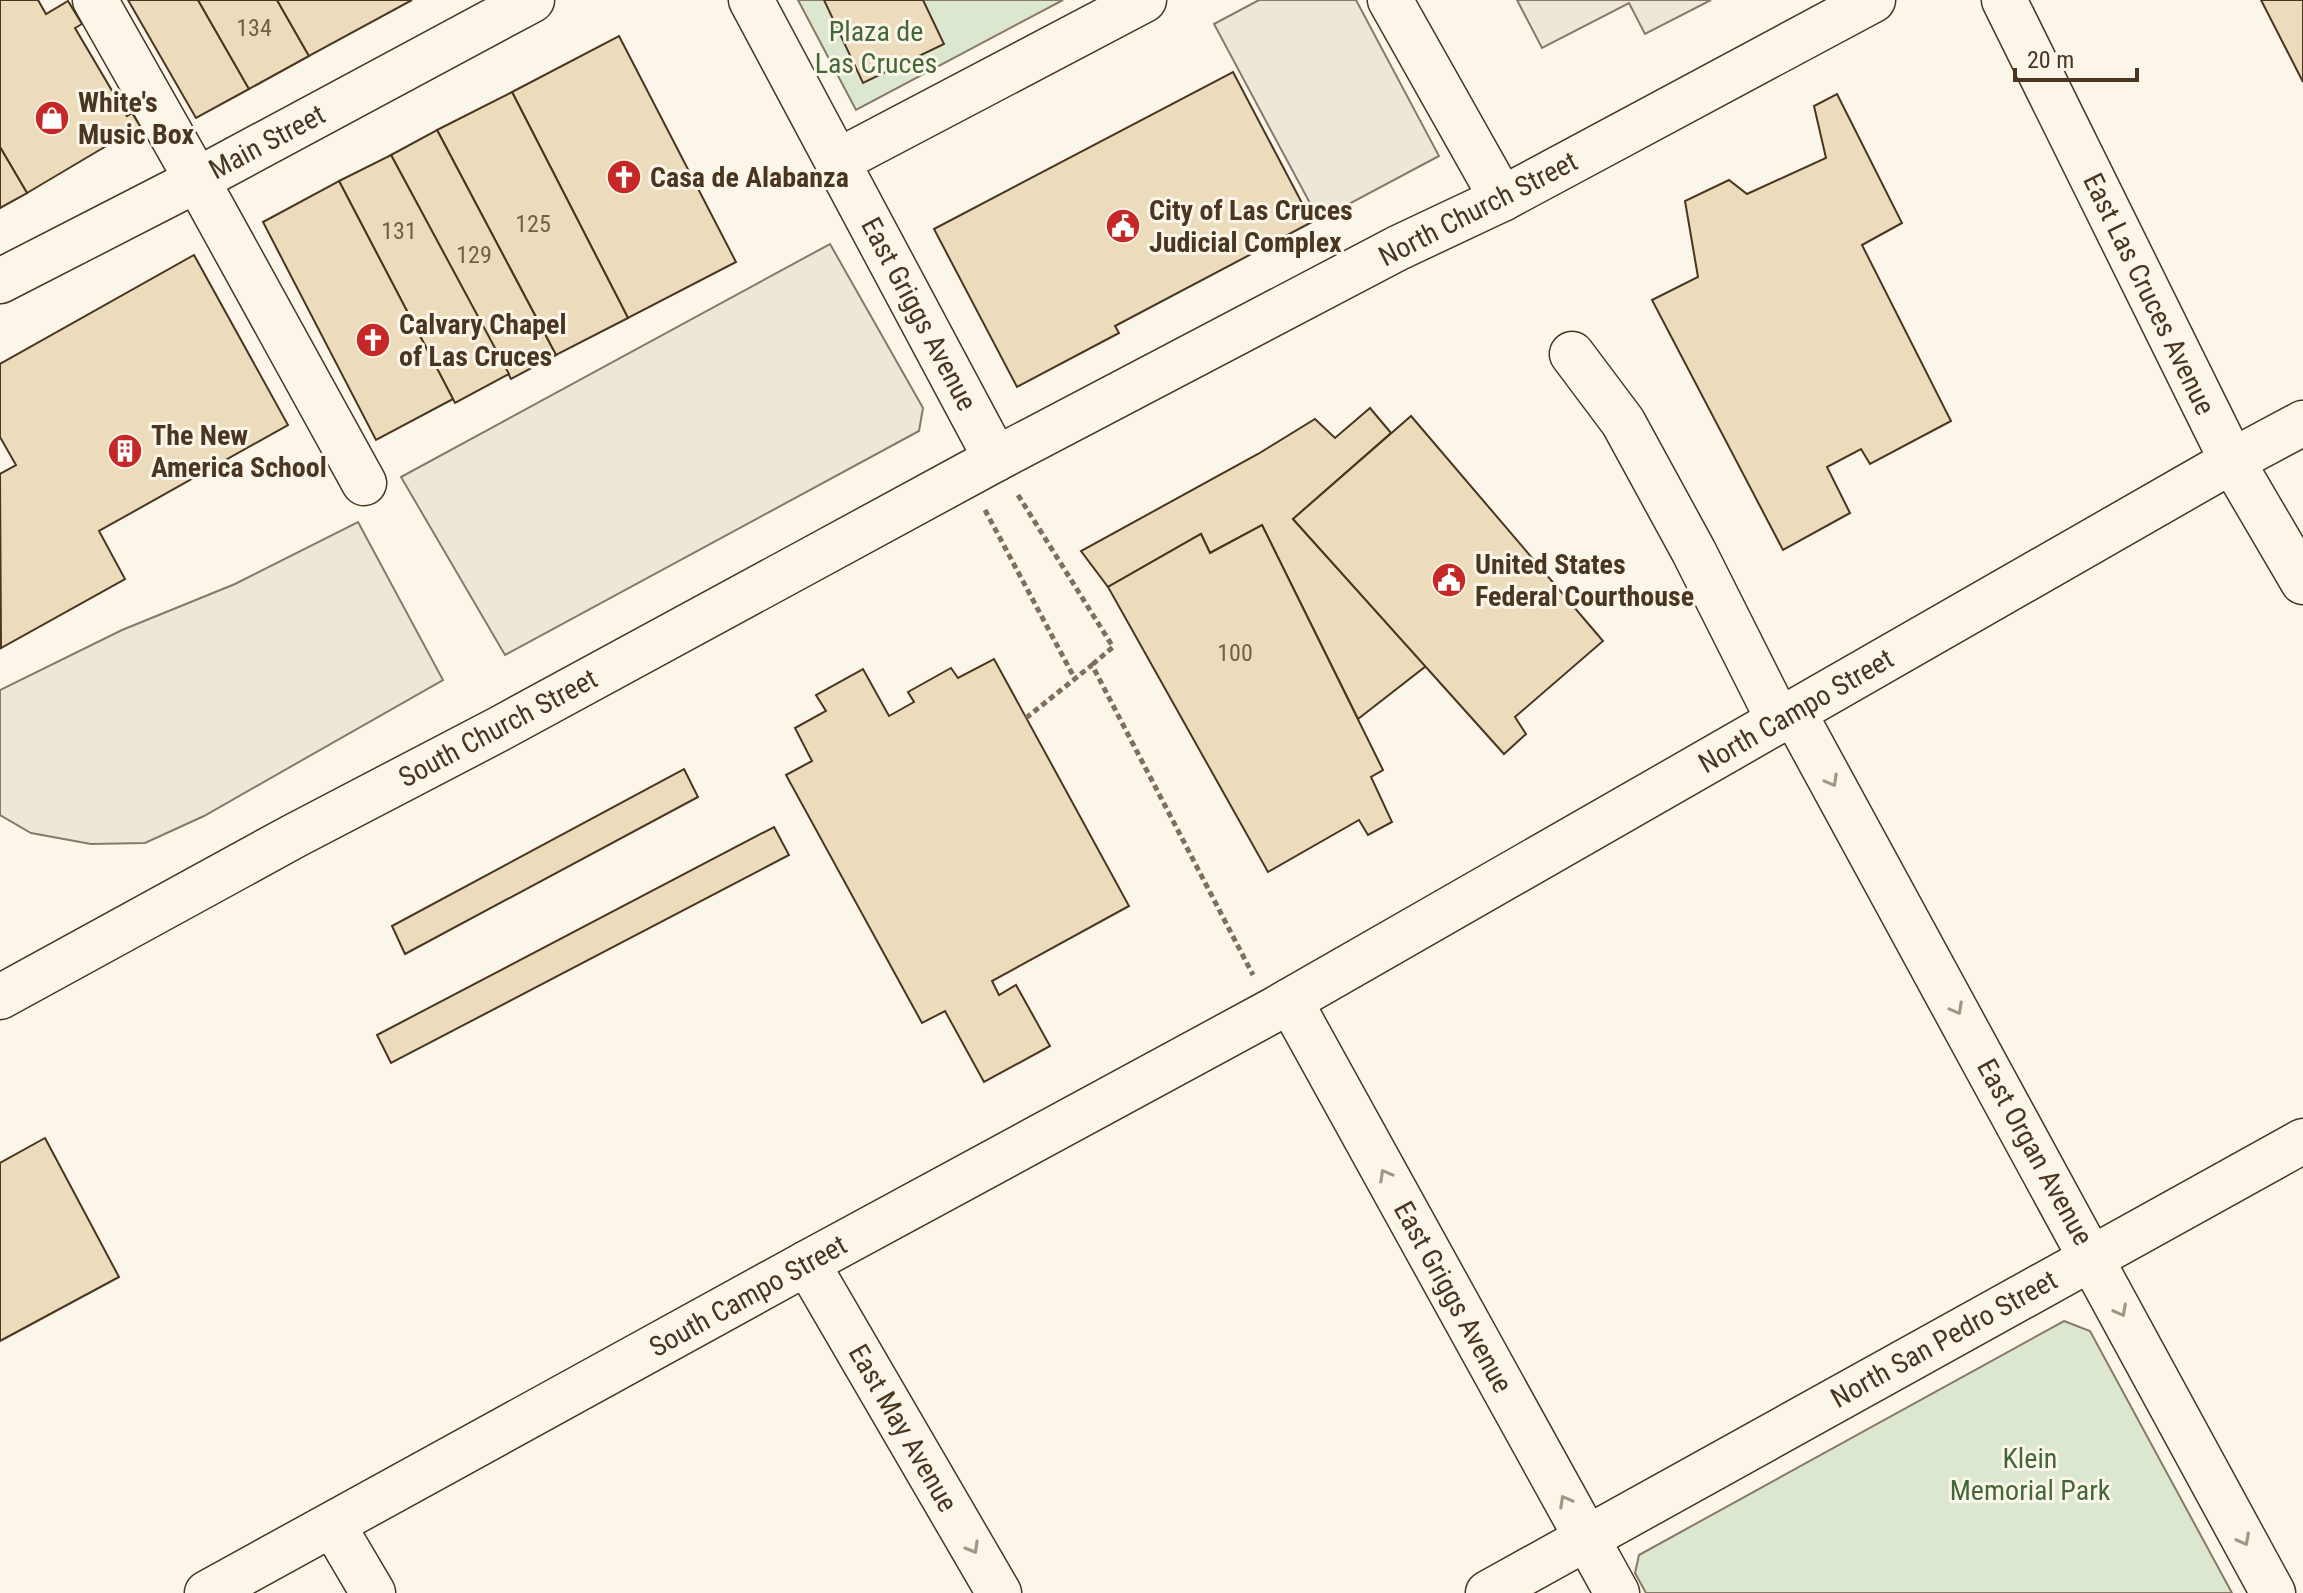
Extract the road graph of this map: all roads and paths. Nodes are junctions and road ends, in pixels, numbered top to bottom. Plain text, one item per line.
1 (95, 0) edge
2 (532, 0) edge
3 (751, 0) edge
4 (1144, 0) edge
5 (1390, 0) edge
6 (1873, 0) edge
7 (2004, 0) edge
8 (838, 161) junction
9 (197, 180) junction
10 (1502, 199) junction
11 (0, 281) edge
12 (1572, 354) dead end
13 (2303, 423) edge
14 (2232, 461) junction
15 (981, 468) junction
16 (364, 483) dead end
17 (1032, 518) dead end
18 (2303, 582) edge
19 (1092, 665) junction
20 (1075, 679) junction
21 (1787, 717) junction
22 (1026, 718) dead end
23 (0, 994) edge
24 (1281, 1006) junction
25 (2303, 1141) edge
26 (2092, 1257) junction
27 (807, 1263) junction
28 (333, 1525) junction
29 (1586, 1540) junction
30 (207, 1593) edge
31 (373, 1593) edge
32 (999, 1593) edge
33 (1488, 1593) edge
34 (1617, 1593) edge
35 (2273, 1593) edge

1 - 9 street
2 - 9 street, Main Street
3 - 8 street, East Griggs Avenue
4 - 8 street
5 - 10 street
6 - 10 street, North Church Street
7 - 14 street, East Las Cruces Avenue
8 - 15 street, East Griggs Avenue
9 - 11 street, Main Street
9 - 16 street
10 - 15 street, North Church Street
12 - 21 street, East Organ Avenue
13 - 14 street, North Campo Street
14 - 18 street, East Las Cruces Avenue
14 - 21 street, North Campo Street
15 - 20 path
15 - 23 street, South Church Street
17 - 19 path
19 - 20 path
19 - 24 path
20 - 22 path
21 - 24 street, North Campo Street
21 -> 26 street, East Organ Avenue
24 - 27 street, South Campo Street
29 -> 24 street, East Griggs Avenue
25 - 26 street, North San Pedro Street
26 - 29 street, North San Pedro Street
26 -> 35 street, East Organ Avenue
27 - 28 street, South Campo Street
27 -> 32 street, East May Avenue
28 - 30 street, South Campo Street
28 - 31 street
29 - 33 street, North San Pedro Street
29 - 34 street, East Griggs Avenue

